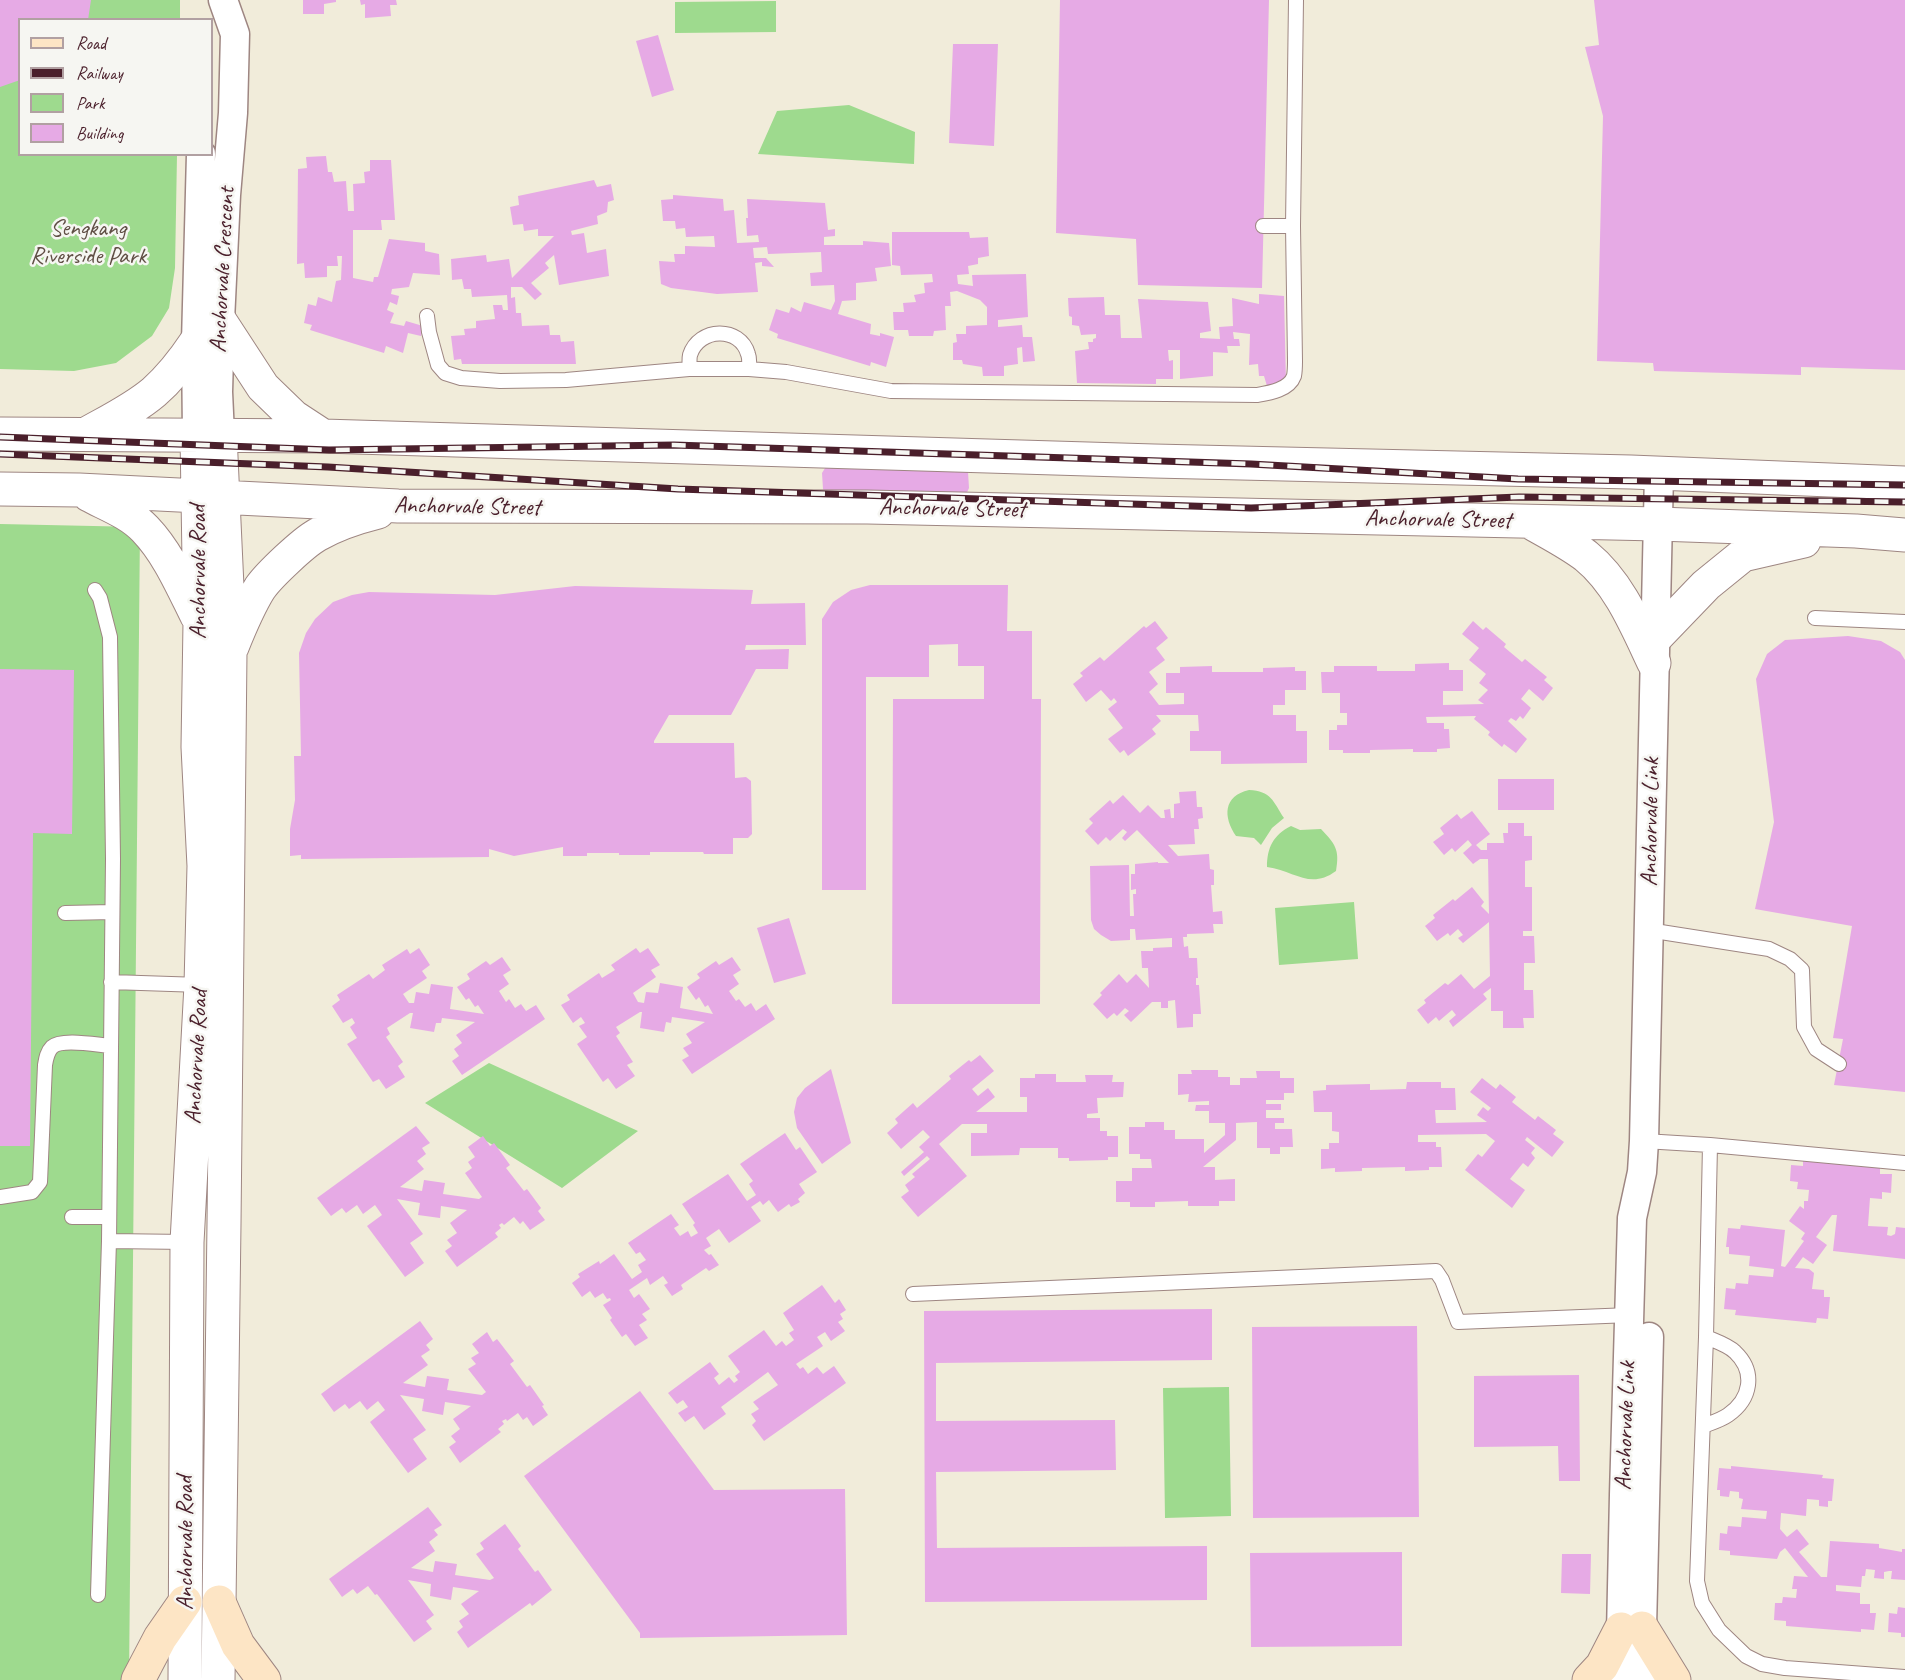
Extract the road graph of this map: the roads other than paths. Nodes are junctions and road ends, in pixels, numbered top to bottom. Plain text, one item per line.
1 (212, 0) edge
2 (223, 0) edge
3 (1296, 0) edge
4 (208, 18) edge
5 (201, 156) edge
6 (1263, 226) dead end
7 (1293, 226) junction
8 (427, 315) dead end
9 (220, 321) junction
10 (196, 342) junction
11 (690, 369) junction
12 (749, 369) junction
13 (0, 434) edge
14 (84, 435) junction
15 (209, 435) junction
16 (323, 436) junction
17 (1659, 473) junction
18 (1905, 483) edge
19 (0, 489) edge
20 (79, 490) junction
21 (211, 498) junction
22 (398, 506) junction
23 (1528, 521) junction
24 (1658, 524) junction
25 (1856, 531) junction
26 (1905, 535) edge
27 (95, 590) dead end
28 (1815, 618) dead end
29 (1905, 622) edge
30 (200, 623) junction
31 (1654, 650) junction
32 (230, 652) junction
33 (112, 912) junction
34 (64, 913) dead end
35 (1648, 930) junction
36 (111, 982) junction
37 (201, 985) junction
38 (111, 1046) junction
39 (1839, 1064) dead end
40 (1644, 1141) junction
41 (1710, 1145) junction
42 (1905, 1163) edge
43 (1642, 1172) junction
44 (0, 1197) edge
45 (72, 1217) dead end
46 (109, 1217) junction
47 (109, 1241) junction
48 (187, 1242) junction
49 (913, 1294) dead end
50 (1630, 1315) junction
51 (1706, 1337) junction
52 (1702, 1426) junction
53 (98, 1595) dead end
54 (185, 1602) junction
55 (219, 1602) junction
56 (1631, 1629) junction
57 (1905, 1677) edge
58 (138, 1680) edge
59 (186, 1680) edge
60 (218, 1680) edge
61 (264, 1680) edge
62 (1589, 1680) edge
63 (1620, 1680) edge
64 (1642, 1680) edge
65 (1674, 1680) edge

1 - 4 street
2 - 9 street, Anchorvale Crescent
3 - 7 lane
5 - 10 street, Anchorvale Crescent
6 - 7 lane
7 - 12 lane
8 - 11 lane
9 - 15 street, Anchorvale Crescent
9 - 16 street
10 - 14 street
10 - 15 street, Anchorvale Crescent
11 - 12 lane
11 - 12 lane
13 - 14 street
14 - 15 street
15 - 16 street
15 - 21 street, Anchorvale Road
16 - 17 street
17 - 18 street
17 - 24 street, Anchorvale Link
19 - 20 street, Anchorvale Street
20 - 21 street, Anchorvale Street
20 - 30 street
21 - 22 street, Anchorvale Street
21 - 30 street, Anchorvale Road
21 - 32 street, Anchorvale Road
22 - 23 street, Anchorvale Street
22 - 32 street
23 - 24 street, Anchorvale Street
23 - 31 street
24 - 25 street, Anchorvale Street
24 - 31 street, Anchorvale Link
25 - 26 street, Anchorvale Street
25 - 31 street
27 - 33 lane
28 - 29 lane
30 - 37 street, Anchorvale Road
31 - 35 street, Anchorvale Link
32 - 55 street, Anchorvale Road
33 - 34 lane
33 - 36 lane
35 - 39 lane
35 - 40 street, Anchorvale Link
36 - 37 lane
36 - 38 lane
37 - 48 street, Anchorvale Road
38 - 44 lane
38 - 46 lane
40 - 41 lane
40 - 43 street, Anchorvale Link
41 - 42 lane
41 - 51 lane
43 - 50 street, Anchorvale Link
43 - 56 street, Anchorvale Link
45 - 46 lane
46 - 47 lane
47 - 48 lane
47 - 53 lane
48 - 54 street, Anchorvale Road
49 - 50 lane
50 - 56 street, Anchorvale Link
51 - 52 lane
51 - 52 lane
52 - 57 lane
54 - 58 main road
54 - 59 street, Anchorvale Road
55 - 60 street, Anchorvale Road
55 - 61 main road
56 - 62 main road
56 - 63 street, Anchorvale Link
56 - 64 street, Anchorvale Link
56 - 65 main road

